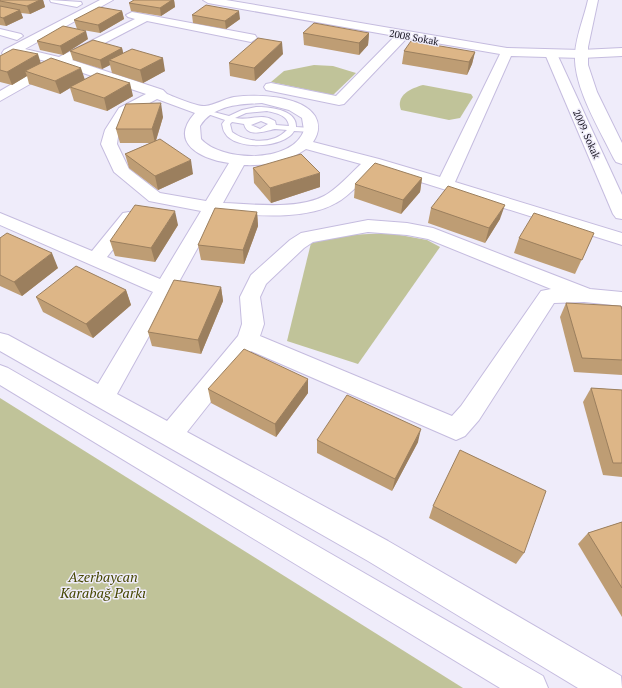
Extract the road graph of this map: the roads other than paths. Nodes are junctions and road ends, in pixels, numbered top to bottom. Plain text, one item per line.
1 (55, 0) edge
2 (593, 0) edge
3 (81, 2) edge
4 (207, 3) edge
5 (113, 9) edge
6 (188, 16) dead end
7 (145, 18) junction
8 (176, 24) junction
9 (0, 32) edge
10 (403, 35) junction
11 (17, 36) junction
12 (251, 38) dead end
13 (0, 44) edge
14 (13, 50) junction
15 (507, 52) junction
16 (622, 52) edge
17 (551, 54) junction
18 (581, 54) junction
19 (0, 57) edge
20 (61, 61) junction
21 (239, 88) dead end
22 (159, 94) junction
23 (0, 97) edge
24 (210, 109) junction
25 (230, 118) junction
26 (248, 123) junction
27 (271, 127) junction
28 (292, 128) junction
29 (307, 137) junction
30 (618, 141) edge
31 (622, 159) edge
32 (238, 161) junction
33 (373, 162) junction
34 (445, 185) junction
35 (155, 197) junction
36 (210, 207) junction
37 (342, 213) junction
38 (622, 214) edge
39 (0, 218) edge
40 (622, 239) edge
41 (95, 260) junction
42 (164, 289) junction
43 (588, 296) junction
44 (622, 299) edge
45 (248, 340) junction
46 (0, 342) edge
47 (0, 374) edge
48 (102, 399) junction
49 (170, 436) junction
50 (532, 688) edge
51 (609, 688) edge

1 - 3 street
2 - 18 street
3 - 11 street
4 - 10 street, 2008 Sokak
5 - 7 street
5 - 14 street
6 - 8 street
7 - 8 street
7 - 20 street
8 - 12 street
9 - 11 street
10 - 15 street, 2008 Sokak
10 - 21 street
11 - 13 street
14 - 19 street
14 - 20 street
15 - 17 street, 2008 Sokak
15 - 34 street
16 - 18 street, 2008 Sokak
17 - 18 street, 2008 Sokak
17 - 38 street, 2009. Sokak
18 - 30 street, 2009. Sokak
20 - 22 street
20 - 23 street
22 - 24 street
22 - 35 street
24 - 25 lane
24 - 29 street
24 - 32 street
25 - 26 lane
25 - 28 lane
25 - 28 lane
26 - 27 lane
26 - 27 lane
27 - 28 lane
28 - 29 lane
29 - 32 street
29 - 33 street
30 - 31 street, 2009. Sokak
32 - 36 street
33 - 34 street
33 - 37 street
34 - 40 street
35 - 36 street
35 - 41 street
36 - 37 street
36 - 42 street
37 - 43 street
37 - 45 street
39 - 41 street
41 - 42 street
42 - 48 street
43 - 44 street
43 - 45 street
45 - 49 street
46 - 48 street
47 - 50 street
48 - 49 street
49 - 51 street

